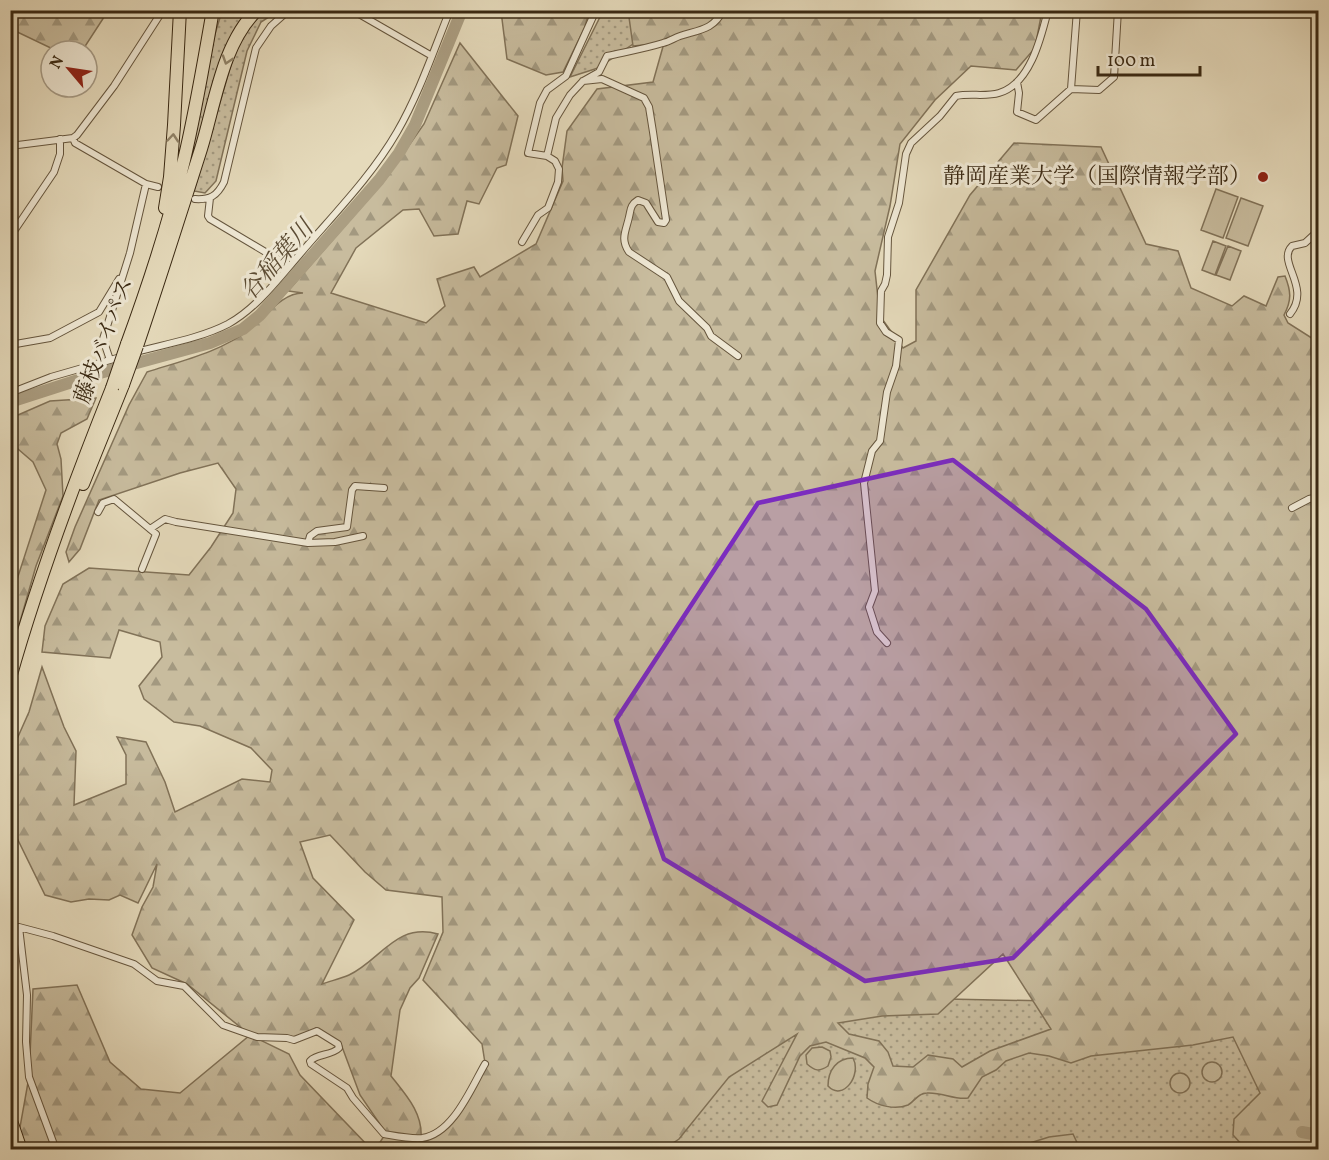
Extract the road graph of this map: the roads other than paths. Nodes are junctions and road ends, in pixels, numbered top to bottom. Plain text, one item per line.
1 (164, 10) edge
2 (180, 10) edge
3 (213, 10) edge
4 (257, 10) edge
5 (290, 10) edge
6 (352, 10) edge
7 (450, 10) edge
8 (596, 10) edge
9 (723, 10) edge
10 (1048, 10) edge
11 (1077, 10) edge
12 (1118, 10) edge
13 (363, 13) edge
14 (432, 56) junction
15 (583, 81) junction
16 (1017, 82) junction
17 (1071, 89) junction
18 (73, 138) junction
19 (60, 140) junction
20 (10, 146) edge
21 (547, 156) junction
22 (146, 184) junction
23 (158, 187) dead end
24 (210, 198) junction
25 (195, 199) dead end
26 (1318, 231) edge
27 (10, 237) edge
28 (522, 243) dead end
29 (155, 266) junction
30 (289, 266) junction
31 (124, 273) junction
32 (1290, 314) dead end
33 (132, 345) junction
34 (12, 346) edge
35 (738, 356) dead end
36 (10, 360) edge
37 (110, 360) junction
38 (10, 393) edge
39 (384, 488) dead end
40 (1318, 497) edge
41 (1292, 508) dead end
42 (98, 512) dead end
43 (150, 529) junction
44 (363, 536) dead end
45 (308, 543) junction
46 (142, 569) dead end
47 (887, 644) dead end
48 (10, 678) edge
49 (485, 1064) dead end
50 (10, 1118) edge
51 (21, 1149) edge
52 (56, 1149) edge

1 - 18 street
29 -> 2 highway
3 - 29 highway, 藤枝バイパス
4 -> 33 highway
5 - 24 street
6 - 13 street
7 - 14 street
8 - 21 street
9 - 15 street
10 - 16 street
11 - 17 street
12 - 17 street
13 - 14 street
14 - 30 street
15 - 21 street
15 - 35 street
16 - 17 street
16 - 47 street
18 - 19 street
18 - 22 street
19 - 20 street
19 - 27 street
21 - 28 street
22 - 23 street
22 - 31 street
24 - 25 street
24 - 30 street
26 - 32 street
29 - 33 highway, 藤枝バイパス
30 - 37 street
31 - 34 street
31 - 37 street
33 - 48 highway, 藤枝バイパス, bridge
34 - 36 street
37 - 38 street
39 - 45 street
40 - 41 street
42 - 43 street
43 - 45 street
43 - 46 street
44 - 45 street
49 - 52 street
50 - 51 highway

